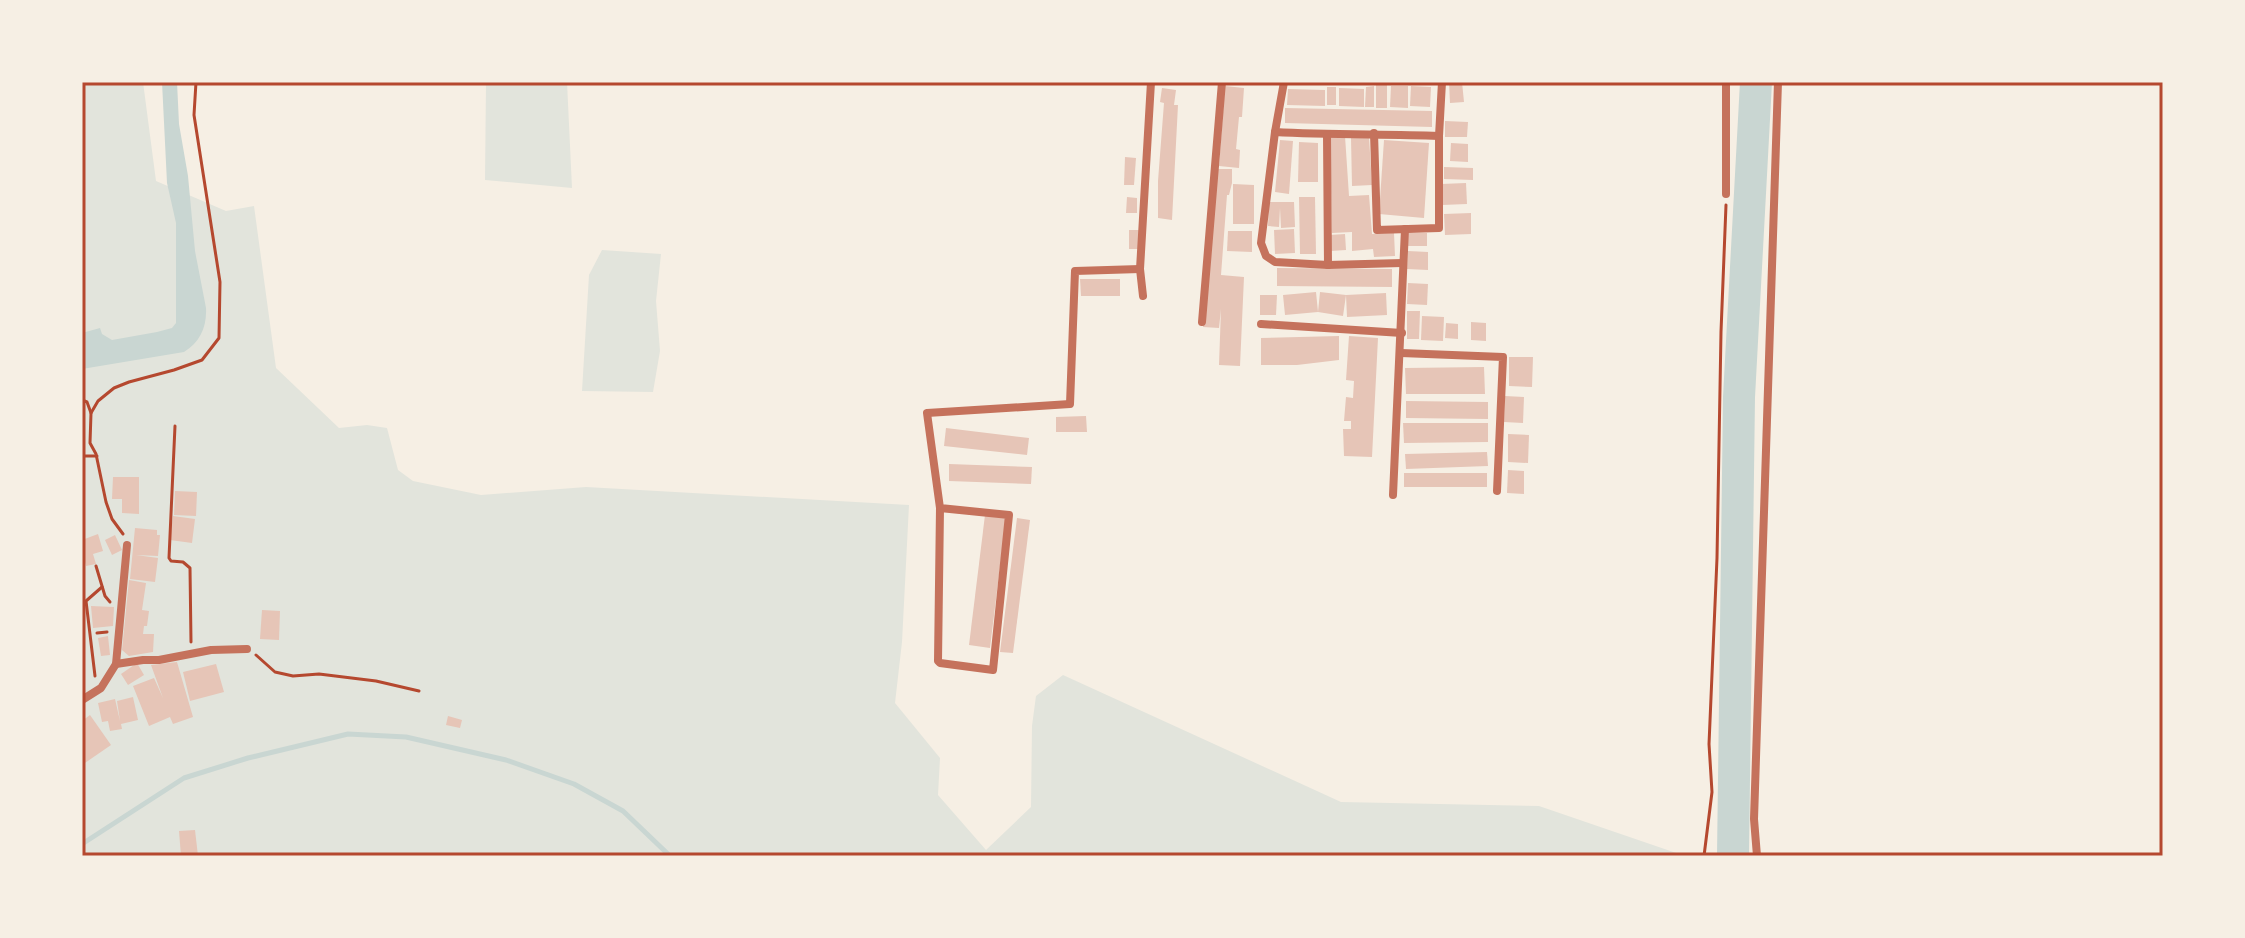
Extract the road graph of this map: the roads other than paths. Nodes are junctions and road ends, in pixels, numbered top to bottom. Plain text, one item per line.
1 (1151, 82) edge
2 (1222, 82) edge
3 (1284, 82) edge
4 (1442, 82) edge
5 (1726, 82) edge
6 (1778, 82) edge
7 (1275, 132) junction
8 (1374, 133) junction
9 (1327, 135) junction
10 (1439, 136) junction
11 (1726, 194) road end
12 (1405, 229) junction
13 (1402, 263) junction
14 (1328, 265) junction
15 (1140, 269) junction
16 (1143, 296) dead end
17 (1202, 322) dead end
18 (1261, 324) dead end
19 (1402, 333) junction
20 (1401, 353) junction
21 (1497, 491) dead end
22 (1393, 495) dead end
23 (940, 508) junction
24 (127, 545) road end
25 (247, 649) road end
26 (116, 664) junction
27 (82, 700) edge
28 (1757, 856) edge

1 - 15 street
2 - 17 street
3 - 7 street
4 - 10 street
5 - 11 street
6 - 28 street
7 - 9 street
7 - 14 street
8 - 9 street
8 - 10 street
8 - 12 street
9 - 14 street
10 - 12 street
12 - 13 street
13 - 14 street
13 - 19 street
15 - 16 street
15 - 23 street
18 - 19 street
19 - 20 street
20 - 21 street
20 - 22 street
23 - 23 street
24 - 26 street
25 - 26 street
26 - 27 street

